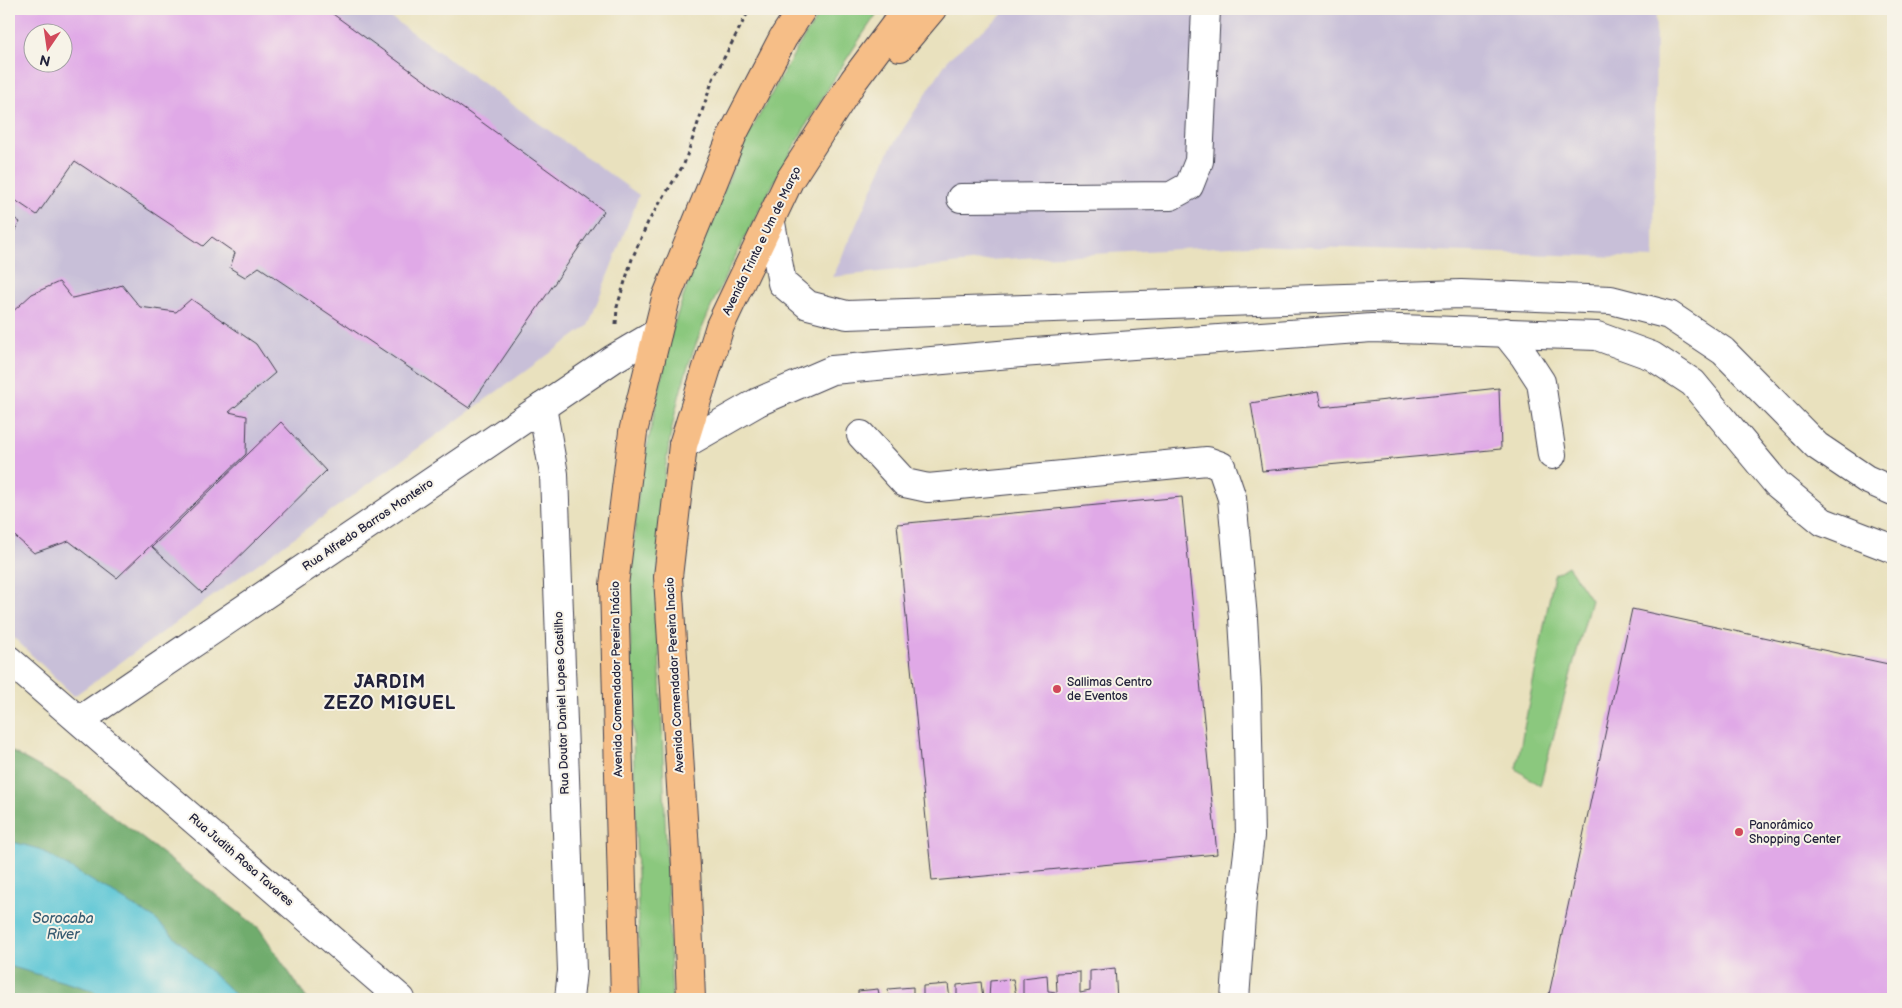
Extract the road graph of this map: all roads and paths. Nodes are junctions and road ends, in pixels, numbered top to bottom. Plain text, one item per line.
1 (802, 9) edge
2 (907, 9) edge
3 (932, 9) edge
4 (1206, 9) edge
5 (789, 181) junction
6 (961, 198) dead end
7 (771, 223) junction
8 (720, 326) joint
9 (1505, 332) junction
10 (657, 334) junction
11 (542, 407) junction
12 (862, 435) dead end
13 (683, 445) junction
14 (1552, 455) dead end
15 (1893, 491) edge
16 (1893, 549) edge
17 (9, 660) edge
18 (80, 720) junction
19 (401, 999) edge
20 (569, 999) edge
21 (625, 999) edge
22 (691, 999) edge
23 (1235, 999) edge

1 - 10 highway
2 - 5 highway, Avenida Trinta e Um de Março
3 - 5 highway
4 - 6 street
5 - 7 highway, Avenida Trinta e Um de Março
7 - 8 highway, Avenida Trinta e Um de Março
7 - 15 street
8 - 13 highway, Avenida Comendador Pereira Inacio
9 - 13 street
9 - 14 street
9 - 16 street
10 - 11 street, Rua Alfredo Barros Monteiro
10 - 21 highway, Avenida Comendador Pereira Inácio
11 - 18 street, Rua Alfredo Barros Monteiro
11 - 20 street, Rua Doutor Daniel Lopes Castilho
12 - 23 street
13 - 22 highway, Avenida Comendador Pereira Inacio
17 - 18 street, Rua Judith Rosa Tavares
18 - 19 street, Rua Judith Rosa Tavares

